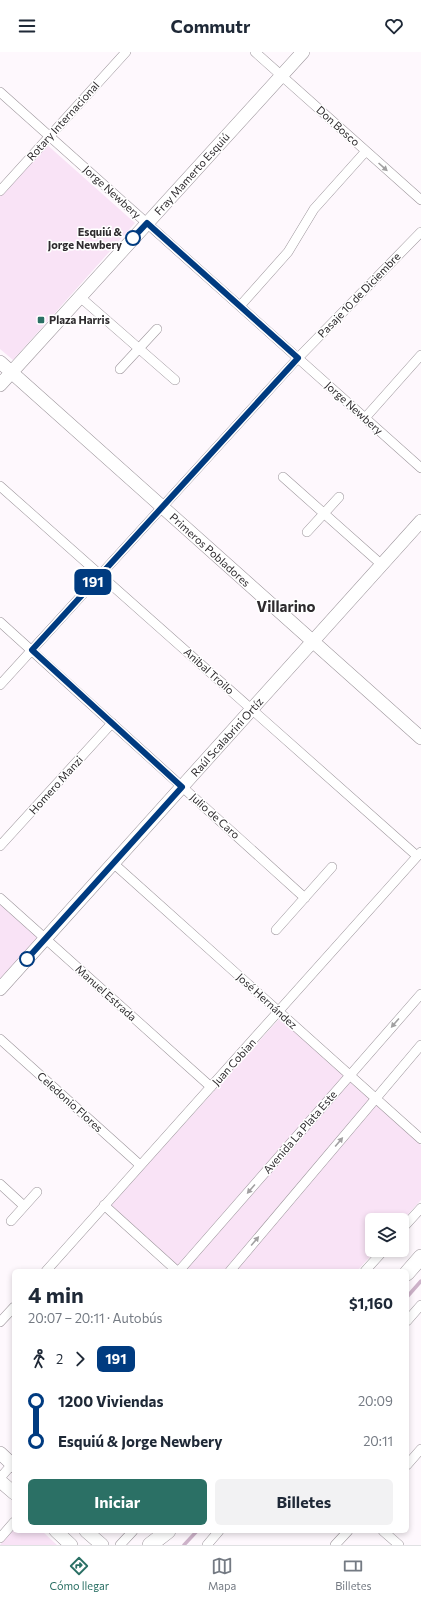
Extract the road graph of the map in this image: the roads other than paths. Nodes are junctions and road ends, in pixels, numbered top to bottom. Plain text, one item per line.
1 (126, 52) edge
2 (255, 52) edge
3 (302, 52) edge
4 (264, 57) edge
5 (281, 76) junction
6 (0, 92) edge
7 (50, 136) junction
8 (366, 151) junction
9 (0, 191) edge
10 (421, 200) edge
11 (147, 223) junction
12 (421, 232) edge
13 (80, 297) junction
14 (240, 306) junction
15 (157, 329) dead end
16 (139, 349) junction
17 (421, 355) edge
18 (298, 358) junction
19 (0, 362) edge
20 (120, 369) dead end
21 (12, 372) junction
22 (175, 380) dead end
23 (0, 385) edge
24 (365, 418) junction
25 (421, 468) edge
26 (283, 477) dead end
27 (0, 486) edge
28 (339, 497) dead end
29 (162, 507) junction
30 (324, 514) junction
31 (421, 522) edge
32 (307, 532) dead end
33 (382, 565) junction
34 (100, 575) junction
35 (0, 622) edge
36 (313, 641) junction
37 (32, 650) junction
38 (0, 685) edge
39 (252, 709) junction
40 (112, 723) junction
41 (421, 738) edge
42 (182, 787) junction
43 (0, 846) edge
44 (419, 854) edge
45 (113, 863) junction
46 (332, 867) dead end
47 (0, 898) edge
48 (305, 898) junction
49 (276, 930) dead end
50 (45, 939) junction
51 (0, 989) edge
52 (421, 994) edge
53 (278, 1011) junction
54 (0, 1039) edge
55 (421, 1045) edge
56 (350, 1075) junction
57 (211, 1087) junction
58 (376, 1098) junction
59 (421, 1139) edge
60 (140, 1165) junction
61 (0, 1184) edge
62 (37, 1192) dead end
63 (104, 1205) junction
64 (24, 1206) junction
65 (421, 1208) edge
66 (11, 1221) dead end
67 (409, 1221) edge
68 (378, 1257) edge
69 (421, 1257) edge
70 (48, 1269) edge
71 (176, 1269) edge
72 (180, 1269) edge
73 (232, 1269) edge
74 (367, 1269) edge
75 (409, 1271) edge
76 (421, 1306) edge
77 (12, 1309) edge
78 (409, 1319) edge
79 (0, 1322) edge
80 (421, 1449) edge
81 (0, 1453) edge
82 (12, 1463) edge
83 (409, 1463) edge
84 (12, 1465) edge
85 (0, 1479) edge
86 (12, 1491) edge
87 (12, 1524) edge
88 (58, 1533) edge
89 (88, 1533) edge
90 (131, 1533) edge
91 (165, 1533) edge
92 (175, 1533) edge
93 (217, 1533) edge
94 (346, 1533) edge
95 (385, 1533) edge
96 (0, 1538) edge
97 (72, 1545) edge
98 (102, 1545) edge
99 (120, 1545) edge
100 (150, 1545) edge
101 (164, 1545) edge
102 (207, 1545) edge
103 (336, 1545) edge
104 (399, 1545) edge

1 - 7 street, Rotary Internacional
2 - 4 street, Don Bosco
3 - 5 street, Fray Mamerto Esquiú
4 - 5 street, Don Bosco
5 - 8 street, Don Bosco
5 - 11 street, Fray Mamerto Esquiú
6 - 7 street, Jorge Newbery
7 - 9 street, Rotary Internacional
7 - 11 street, Jorge Newbery
8 -> 10 street, Don Bosco
8 - 14 street
11 - 13 street, Fray Mamerto Esquiú
11 - 14 street, Jorge Newbery
12 - 18 street, Pasaje 10 de Diciembre
13 - 16 street
13 - 21 street, Fray Mamerto Esquiú
14 - 18 street, Jorge Newbery
15 - 16 street
16 - 20 street
16 - 22 street
17 - 24 street
18 - 24 street, Jorge Newbery
18 - 29 street, Pasaje 10 de Diciembre
19 - 21 street, Primeros Pobladores
21 - 23 street, Fray Mamerto Esquiú
21 - 29 street, Primeros Pobladores
24 - 25 street, Jorge Newbery
26 - 30 street
27 - 34 street, Anibal Troilo
28 - 30 street
29 - 34 street, Pasaje 10 de Diciembre
29 - 36 street, Primeros Pobladores
30 - 32 street
30 - 33 street
31 - 33 street, Raúl Scalabrini Ortíz
33 - 36 street, Raúl Scalabrini Ortíz
34 - 37 street, Pasaje 10 de Diciembre
34 - 39 street, Anibal Troilo
35 - 37 street, Julio de Caro
36 - 39 street, Raúl Scalabrini Ortíz
36 - 41 street, Primeros Pobladores
37 - 38 street, Pasaje 10 de Diciembre
37 - 40 street, Julio de Caro
39 - 42 street, Raúl Scalabrini Ortíz
39 - 44 street, Anibal Troilo
40 - 42 street, Julio de Caro
40 - 43 street, Homero Manzi
42 - 45 street, Raúl Scalabrini Ortíz
42 - 48 street, Julio de Caro
44 - 53 street, Juan Cobian
45 - 50 street, Raúl Scalabrini Ortíz
45 - 53 street, José Hernández
46 - 48 street
47 - 50 street, Manuel Estrada
48 - 49 street
50 - 51 street, Raúl Scalabrini Ortíz
50 - 57 street, Manuel Estrada
52 -> 56 street, Avenida La Plata Este
53 - 56 street, José Hernández
53 - 57 street, Juan Cobian
54 - 60 street, Celedonio Flores
55 - 58 street
56 - 58 street, José Hernández
56 -> 72 street, Avenida La Plata Este
57 - 60 street, Juan Cobian
58 - 59 street, José Hernández
73 -> 58 street
60 - 63 street, Juan Cobian
61 - 64 street
62 - 64 street
63 - 70 street, Juan Cobian
63 - 71 street
64 - 66 street
65 - 67 street
68 - 74 street
69 - 75 main road
76 - 78 street
77 - 79 street
80 - 83 street
81 - 82 street
84 - 85 street
85 - 86 street
87 - 96 street
88 - 97 street
89 - 98 street
90 - 99 street
91 - 100 main road
92 - 101 main road
93 - 102 street
94 - 103 street
95 - 104 street

